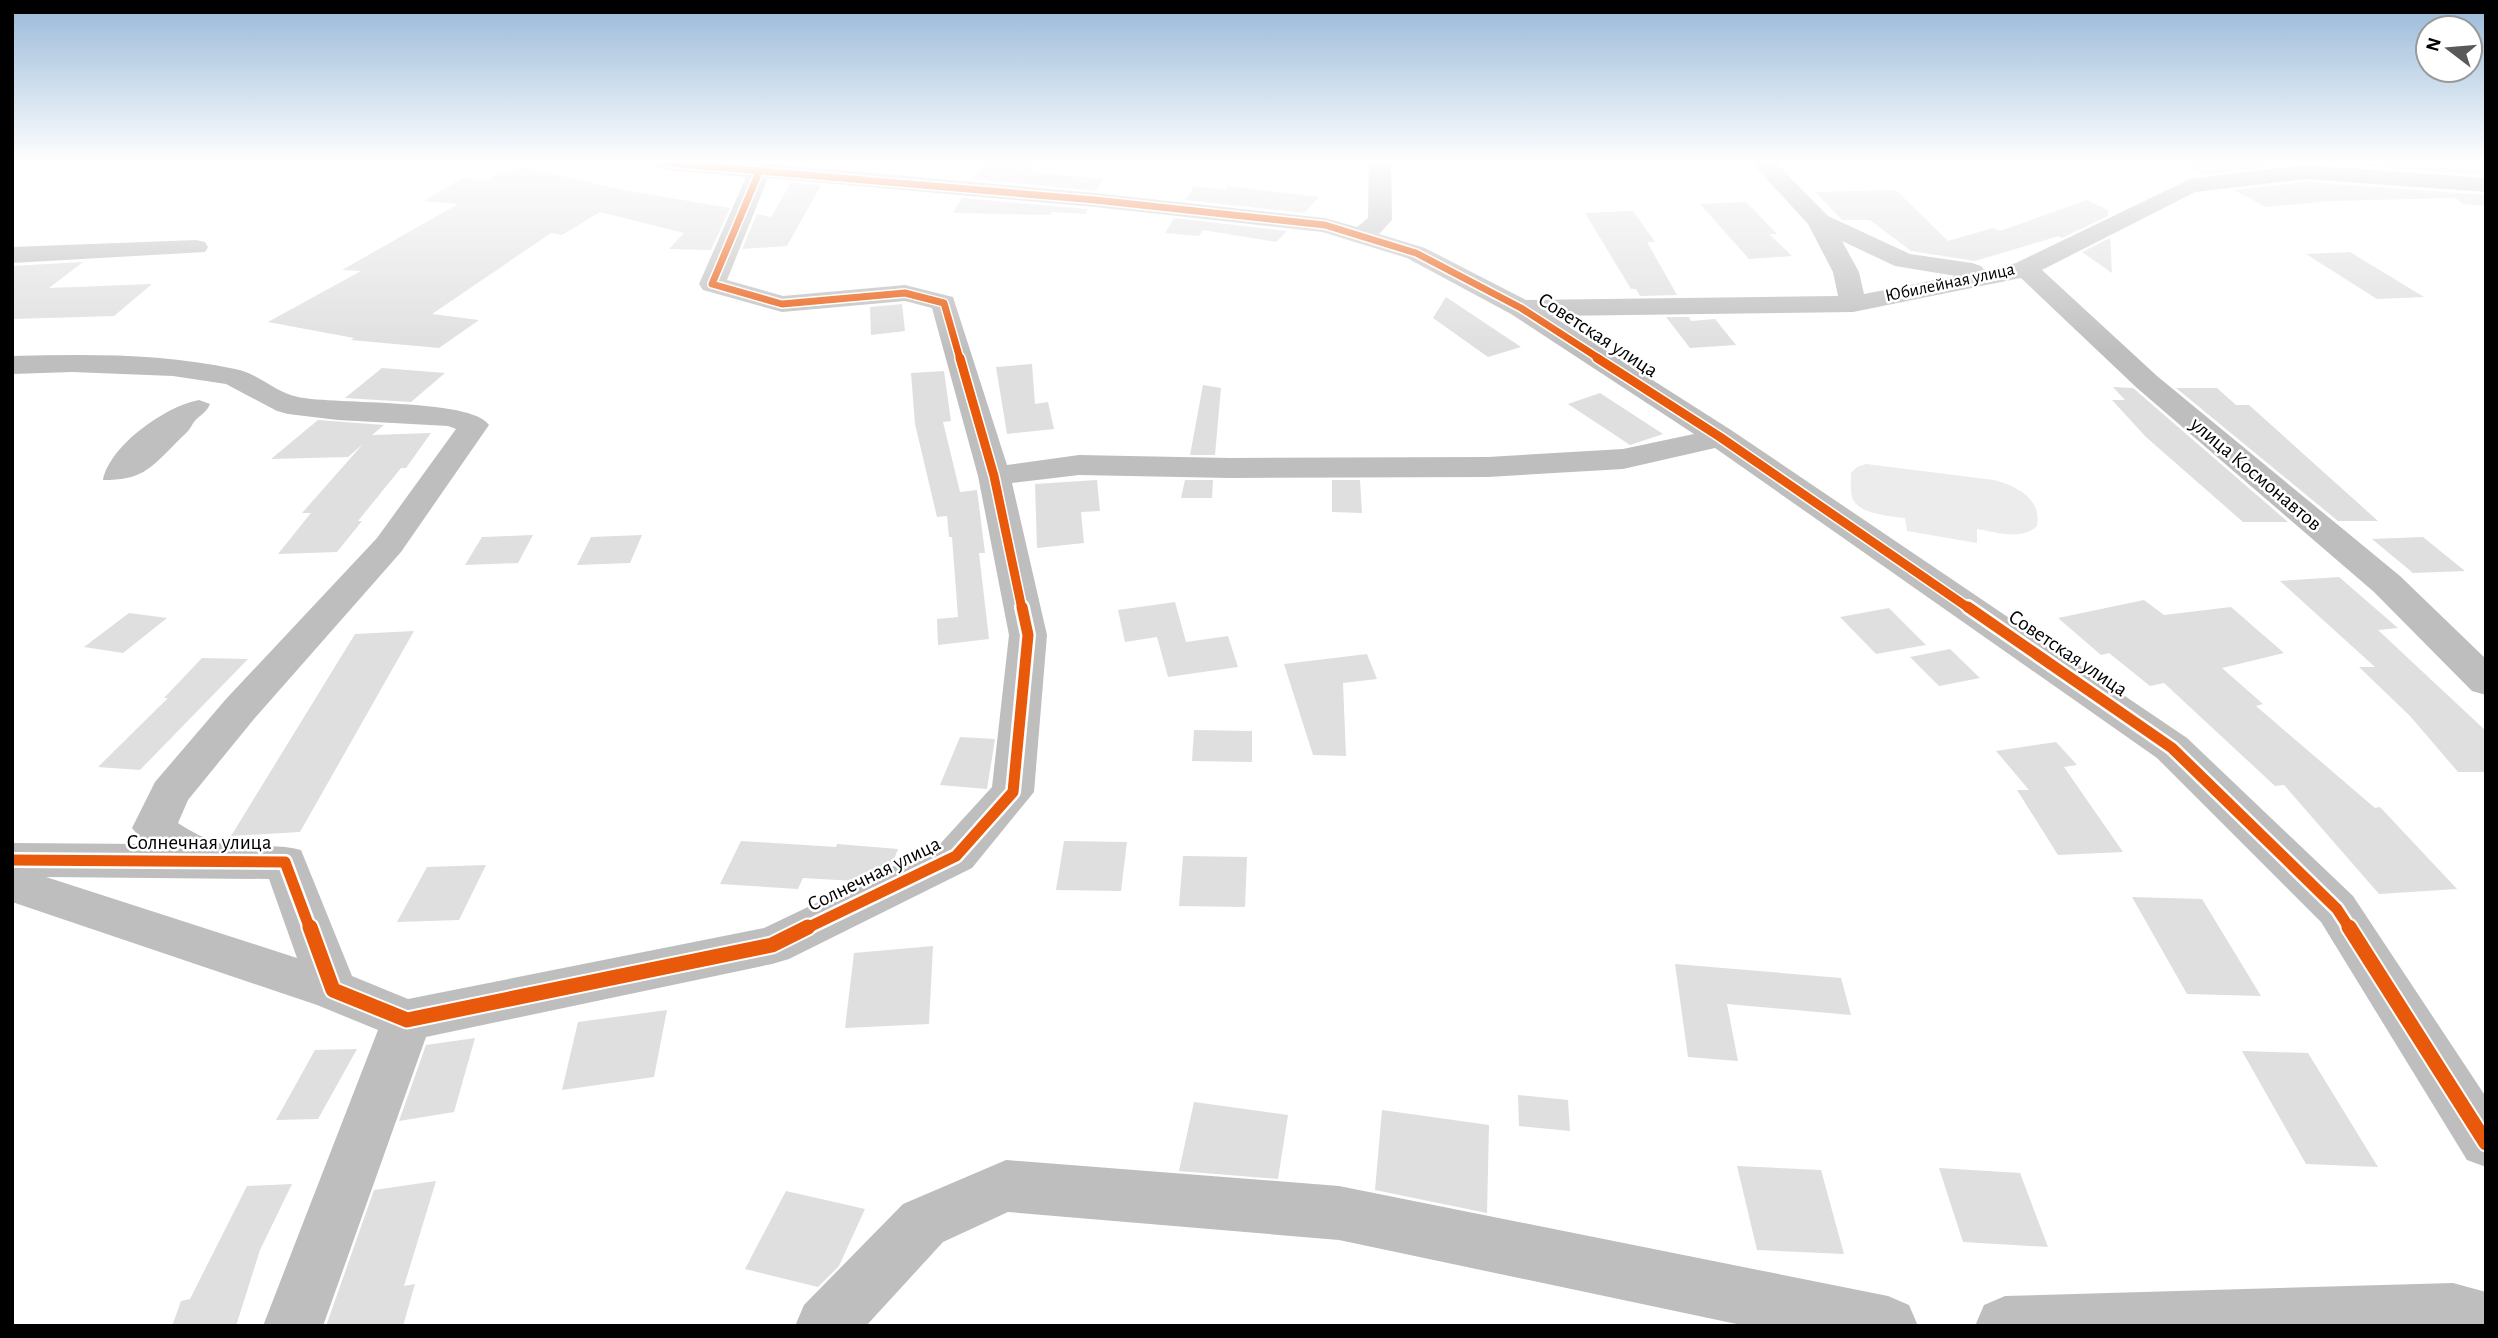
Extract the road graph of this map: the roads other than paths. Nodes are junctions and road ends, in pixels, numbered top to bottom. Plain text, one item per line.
1 (737, 225) edge
2 (1326, 225) edge
3 (1373, 225) edge
4 (1821, 225) edge
5 (1828, 225) edge
6 (2107, 225) edge
7 (1360, 236) junction
8 (196, 247) dead end
9 (12, 256) edge
10 (2015, 269) junction
11 (1853, 303) junction
12 (1521, 308) junction
13 (2069, 309) junction
14 (12, 365) edge
15 (1720, 438) junction
16 (993, 477) junction
17 (2486, 682) edge
18 (12, 860) edge
19 (223, 861) junction
20 (12, 884) edge
21 (334, 990) junction
22 (407, 1020) junction
23 (2486, 1143) edge
24 (2486, 1322) edge
25 (293, 1326) edge
26 (825, 1326) edge
27 (1888, 1326) edge
28 (2005, 1326) edge

1 - 16 street, Солнечная улица
2 - 7 street, Советская улица
3 - 7 street
4 - 11 street
5 - 10 street
6 - 10 street, Юбилейная улица
7 - 12 street, Советская улица
8 - 9 street
10 - 11 street, Юбилейная улица
10 - 13 street, улица Космонавтов
10 - 13 street
11 - 12 street, Юбилейная улица
12 - 15 street, Советская улица
13 - 17 street, улица Космонавтов
14 - 19 street
15 - 16 street
15 - 23 street, Советская улица
16 - 22 street, Солнечная улица
18 - 19 street, Солнечная улица
19 - 21 street, Солнечная улица
20 - 21 street
21 - 22 street
22 - 25 street
24 - 28 street
26 - 27 street

